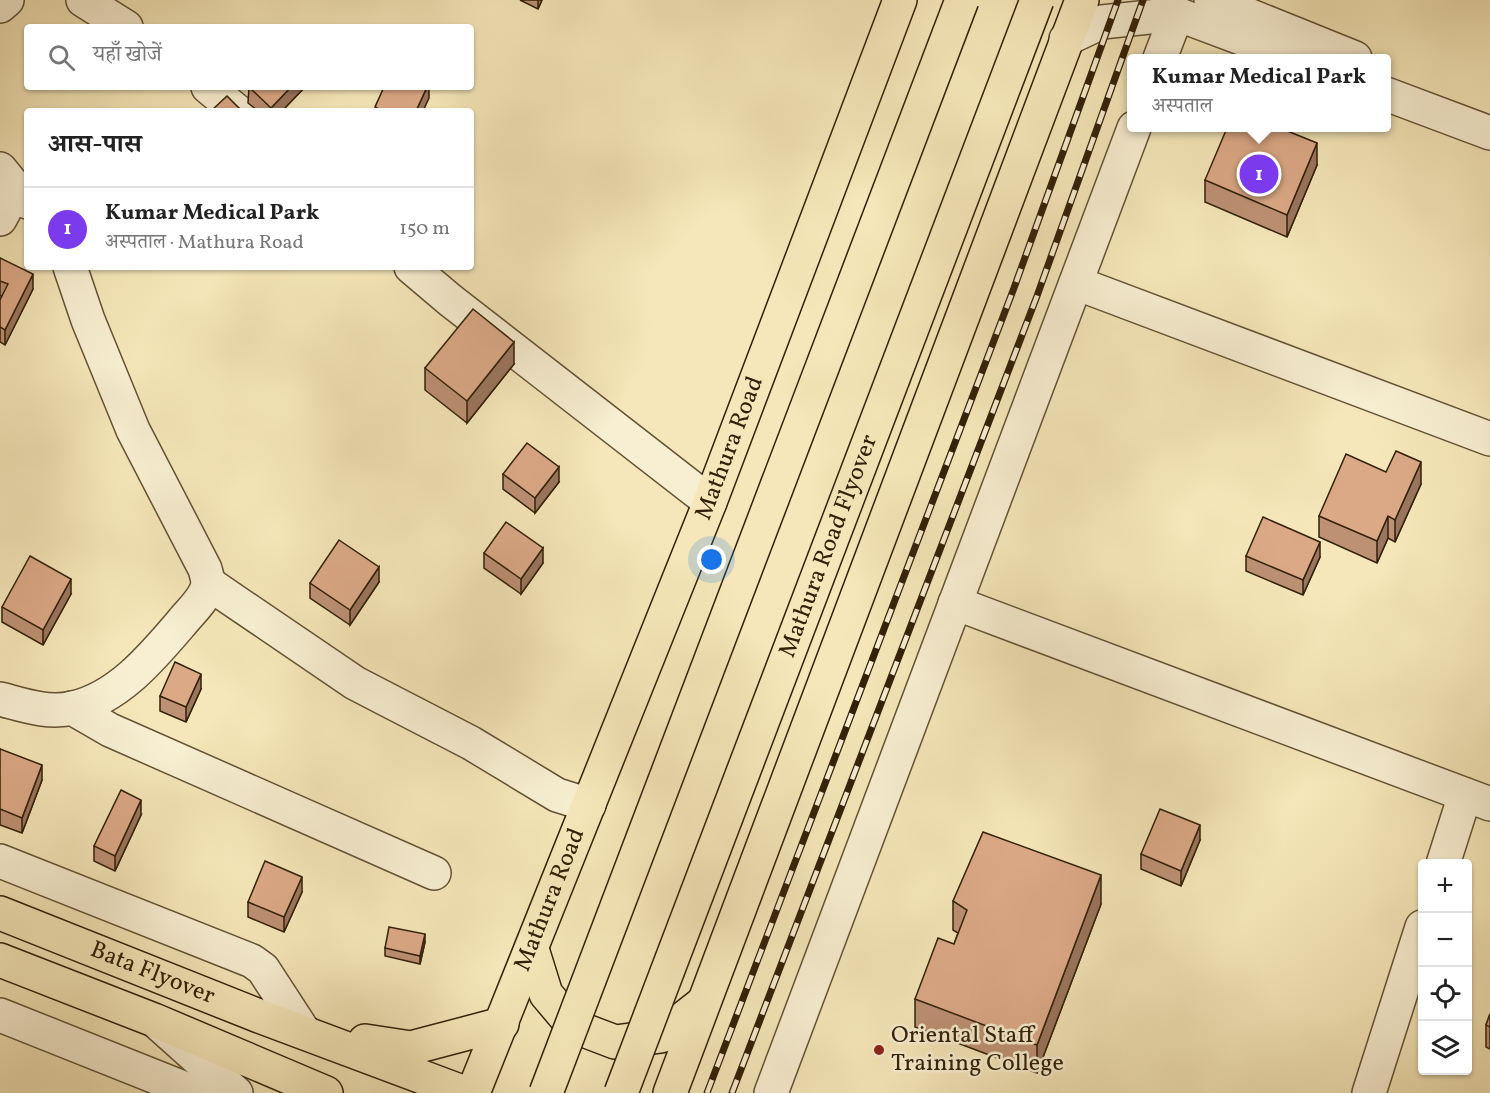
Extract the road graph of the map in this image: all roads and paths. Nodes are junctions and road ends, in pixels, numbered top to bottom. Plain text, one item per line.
1 (7, 0) edge
2 (83, 0) edge
3 (900, 0) edge
4 (962, 0) edge
5 (1037, 0) edge
6 (1082, 0) edge
7 (1211, 0) edge
8 (0, 6) edge
9 (1177, 14) junction
10 (121, 24) edge
11 (1066, 39) junction
12 (1162, 54) edge
13 (1283, 54) edge
14 (1345, 54) edge
15 (1391, 73) edge
16 (212, 90) edge
17 (1391, 96) edge
18 (233, 108) edge
19 (1490, 110) edge
20 (1133, 132) edge
21 (1490, 133) edge
22 (14, 187) edge
23 (0, 219) edge
24 (415, 270) edge
25 (82, 273) edge
26 (1076, 283) junction
27 (1490, 439) edge
28 (710, 502) junction
29 (208, 583) junction
30 (955, 603) junction
31 (0, 699) edge
32 (72, 708) junction
33 (1478, 799) edge
34 (589, 805) junction
35 (1446, 859) edge
36 (0, 861) edge
37 (434, 873) dead end
38 (0, 913) edge
39 (1418, 940) edge
40 (532, 949) junction
41 (0, 960) edge
42 (703, 1003) junction
43 (0, 1015) edge
44 (154, 1020) junction
45 (502, 1024) junction
46 (304, 1032) junction
47 (196, 1093) edge
48 (236, 1093) edge
49 (326, 1093) edge
50 (465, 1093) edge
51 (473, 1093) edge
52 (546, 1093) edge
53 (621, 1093) edge
54 (670, 1093) edge
55 (771, 1093) edge
56 (1369, 1093) edge

1 - 8 street
2 - 10 street
3 - 28 main road, Mathura Road
4 - 52 main road, bridge
5 - 53 main road, Mathura Road Flyover, bridge
6 - 11 main road
7 - 14 street
9 - 11 street
9 - 12 street
9 - 13 street
11 - 42 main road
15 - 19 street
16 - 18 street
17 - 21 street
20 - 26 street
22 - 23 street
24 - 28 street
25 - 29 street
26 - 27 street
26 - 30 street
28 - 34 main road, Mathura Road
29 - 32 street
29 - 34 street
30 - 33 street
30 - 55 street
31 - 32 street
32 - 37 street
33 - 35 street
34 - 40 main road, Mathura Road
36 - 46 street
38 - 46 main road, Bata Flyover
39 - 56 street
40 - 42 main road
40 - 45 main road, Mathura Road
41 - 44 main road, Bata Flyover
42 - 54 main road
43 - 47 street
44 - 48 street
44 - 49 main road, Bata Flyover
45 - 46 main road
45 - 51 main road, Mathura Road
46 - 50 main road

